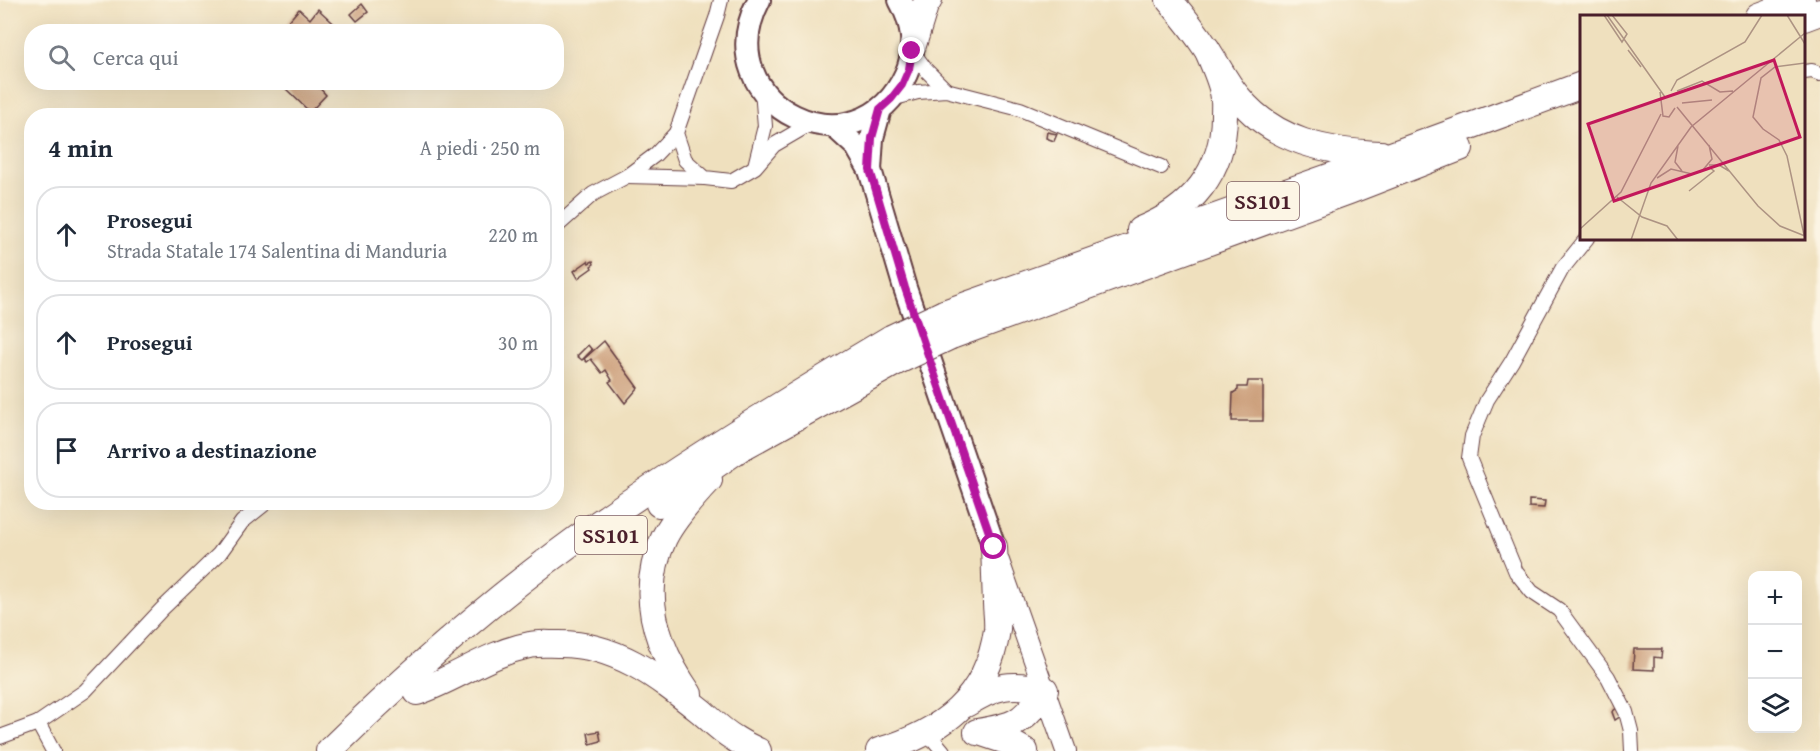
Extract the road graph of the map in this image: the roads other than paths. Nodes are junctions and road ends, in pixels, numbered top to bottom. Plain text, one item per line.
1 (721, 0) edge
2 (759, 0) edge
3 (900, 0) edge
4 (929, 0) edge
5 (1169, 0) edge
6 (1802, 0) edge
7 (1820, 12) edge
8 (1762, 15) edge
9 (1805, 17) edge
10 (913, 48) junction
11 (1207, 49) junction
12 (1805, 72) edge
13 (1820, 74) edge
14 (1580, 85) edge
15 (946, 90) junction
16 (762, 91) junction
17 (1580, 102) edge
18 (886, 104) junction
19 (810, 124) junction
20 (834, 126) junction
21 (676, 133) junction
22 (1394, 154) junction
23 (755, 167) junction
24 (1161, 167) dead end
25 (870, 170) junction
26 (627, 176) junction
27 (705, 178) junction
28 (564, 220) edge
29 (1585, 240) edge
30 (1058, 274) junction
31 (948, 325) junction
32 (894, 349) junction
33 (735, 454) junction
34 (257, 510) edge
35 (994, 547) junction
36 (1045, 690) junction
37 (417, 692) junction
38 (963, 706) junction
39 (701, 711) junction
40 (38, 723) junction
41 (977, 732) junction
42 (0, 737) edge
43 (935, 737) edge
44 (53, 751) edge
45 (329, 751) edge
46 (354, 751) edge
47 (758, 751) edge
48 (879, 751) edge
49 (1025, 751) edge
50 (1066, 751) edge
51 (1632, 751) edge

1 - 21 street
2 - 16 main road
3 - 10 main road
4 - 10 highway
5 - 11 highway
6 - 8 highway
7 - 9 highway
10 - 15 street
10 - 18 main road
11 - 22 highway
11 - 30 highway
12 - 13 street
14 - 22 highway, SS101
15 - 18 street
15 - 24 street
16 - 19 main road
16 - 23 street
17 - 31 highway, SS101
18 - 20 main road
18 - 25 main road
19 - 20 main road
19 - 23 street
20 - 25 main road
21 - 26 street
21 - 27 street
22 - 30 highway, SS101
23 - 27 street
25 - 35 main road
26 - 27 street
26 - 28 street
29 - 51 street
30 - 31 highway, SS101
31 - 32 highway, SS101, bridge
32 - 33 highway, SS101
32 - 45 highway, SS101
33 - 37 highway, SS101
33 - 39 highway
34 - 40 street
35 - 36 main road
35 - 38 highway
36 - 38 highway
36 - 41 highway
36 - 50 main road
37 - 39 highway
37 - 46 highway, SS101
38 - 43 highway
39 - 47 highway
40 - 42 street
40 - 44 street
41 - 43 highway
41 - 49 highway
43 - 48 highway

